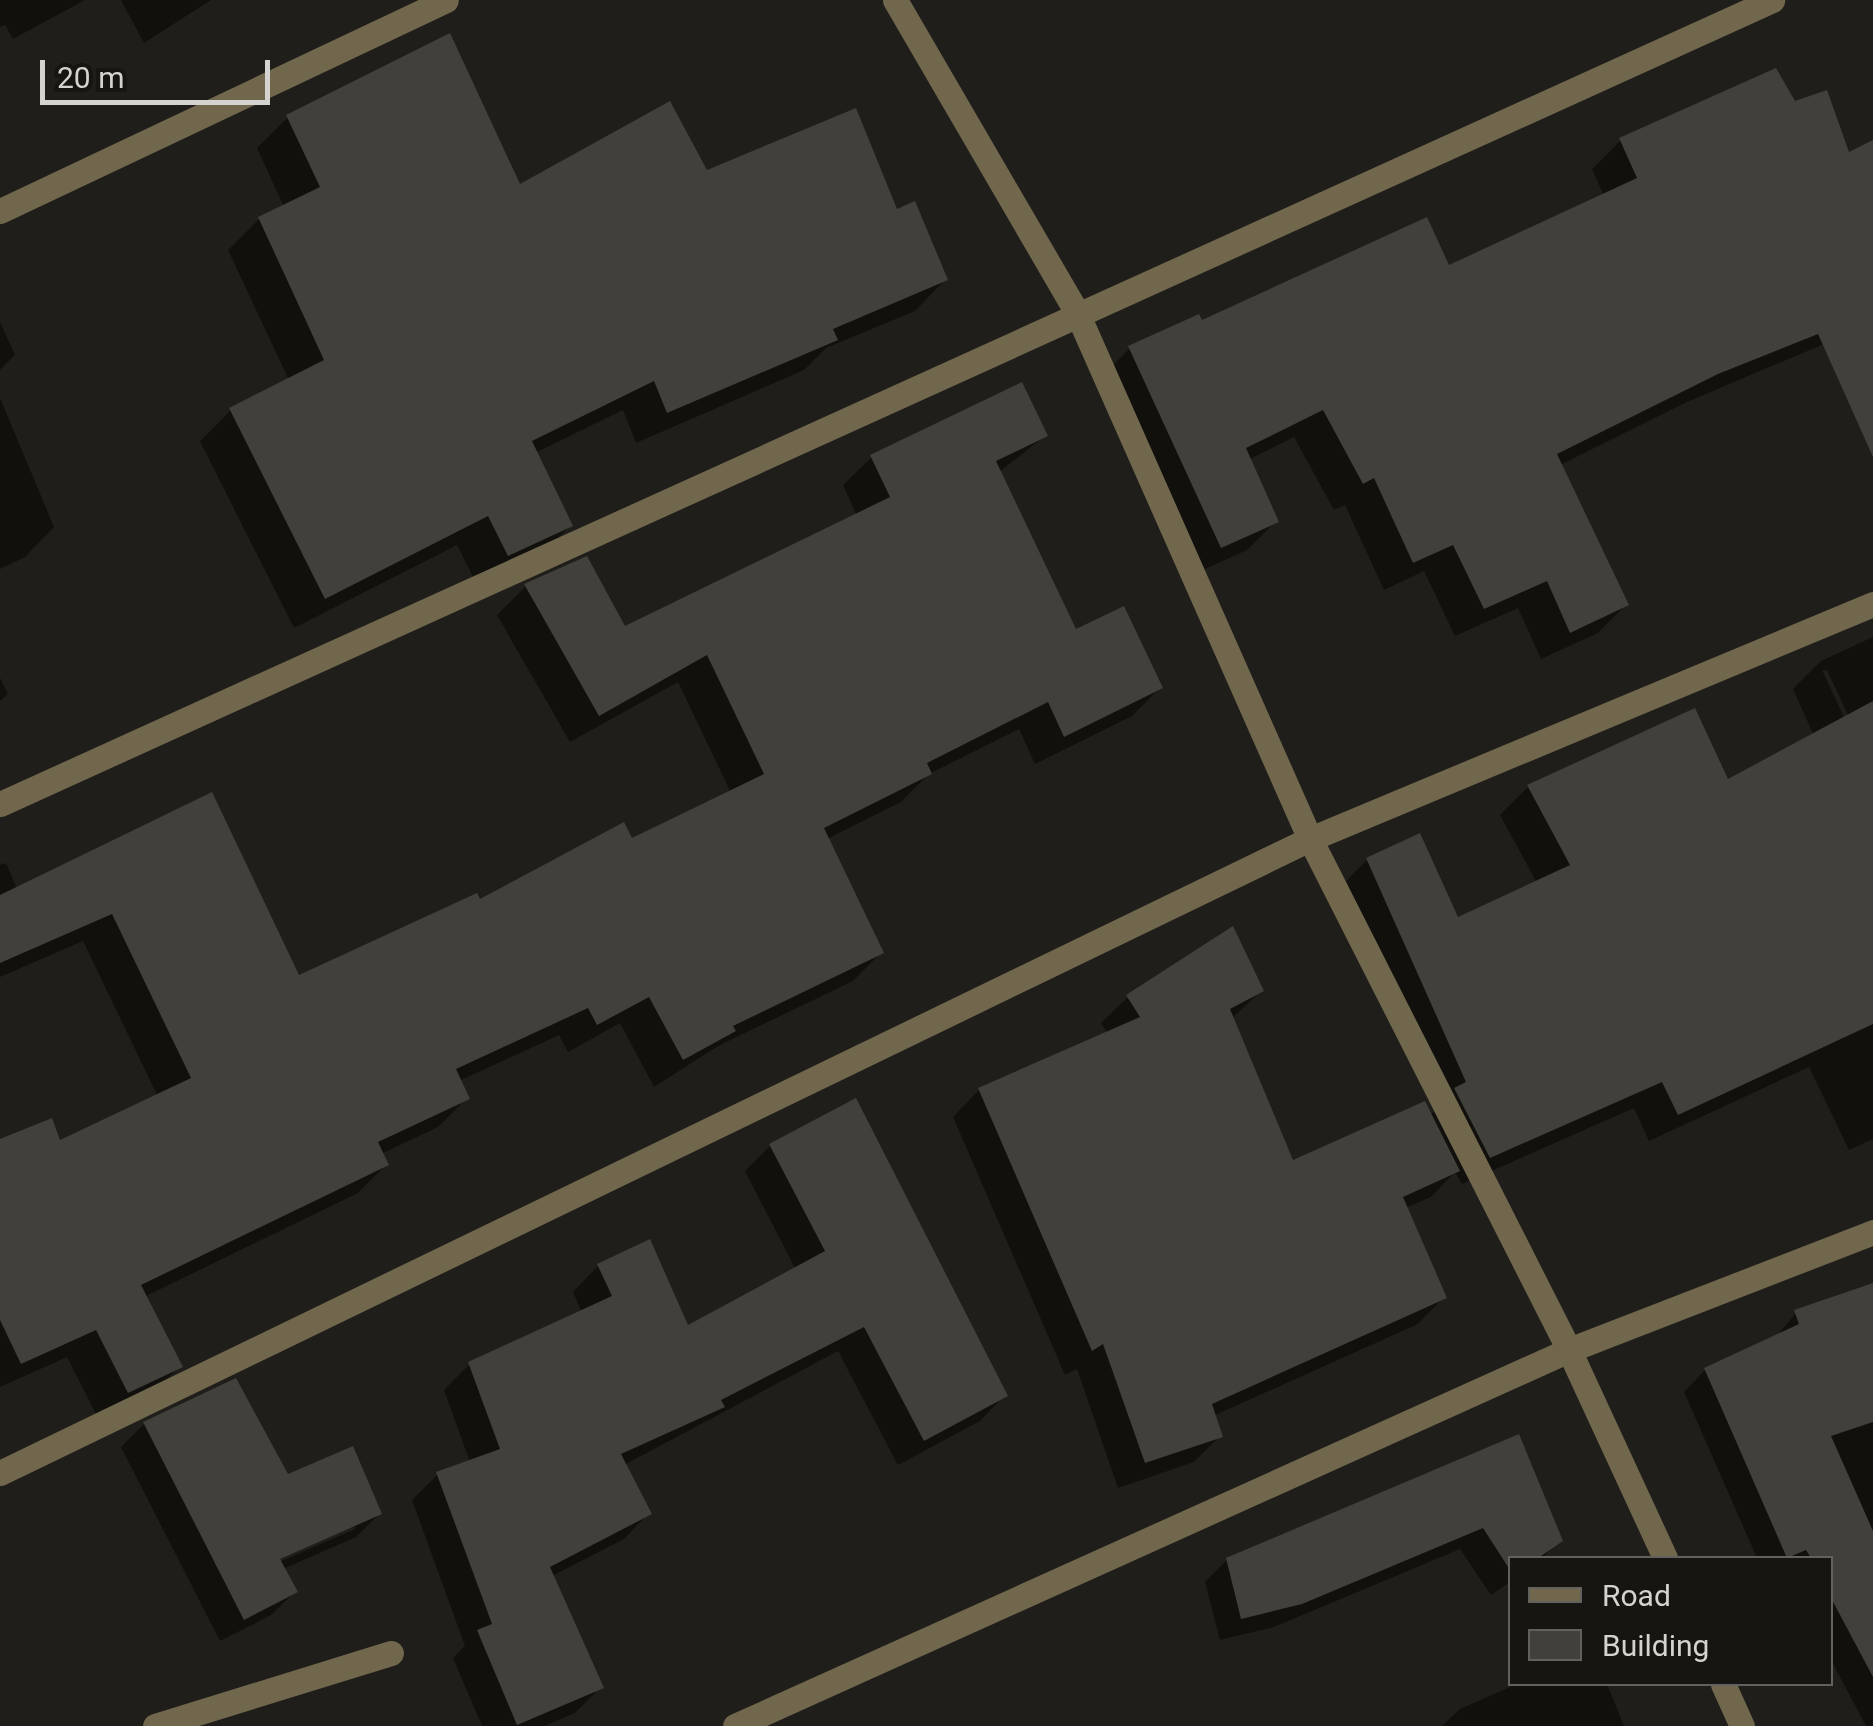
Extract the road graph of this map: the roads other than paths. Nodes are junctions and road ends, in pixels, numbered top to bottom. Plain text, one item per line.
1 (446, 0) edge
2 (895, 0) edge
3 (1772, 0) edge
4 (0, 211) edge
5 (1078, 315) junction
6 (1873, 604) edge
7 (0, 804) edge
8 (1310, 839) junction
9 (1873, 1232) edge
10 (1569, 1350) junction
11 (0, 1473) edge
12 (1664, 1556) edge
13 (391, 1653) dead end
14 (1724, 1686) edge
15 (156, 1726) edge
16 (735, 1726) edge
17 (1742, 1726) edge

1 - 4 street
2 - 5 street
3 - 5 street
5 - 7 street
5 - 8 street
6 - 8 street
8 - 10 street
8 - 11 street
9 - 10 street
10 - 12 street
10 - 16 street
13 - 15 street
14 - 17 street

